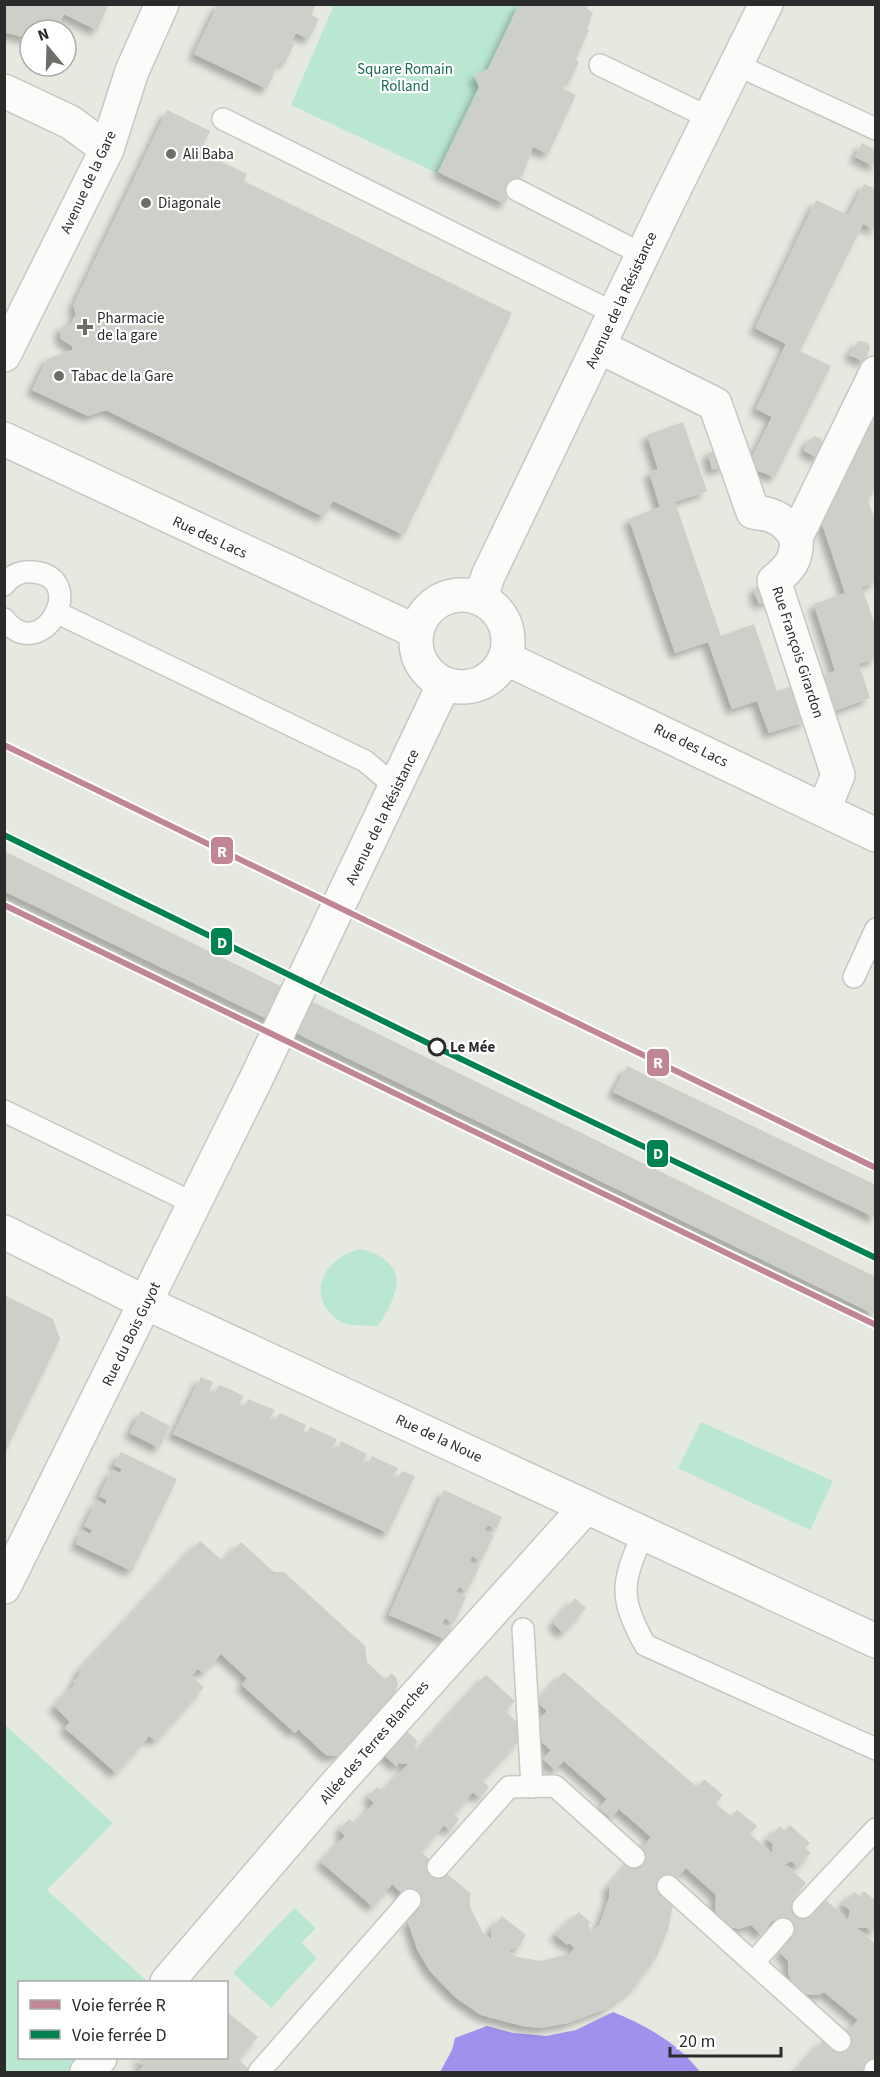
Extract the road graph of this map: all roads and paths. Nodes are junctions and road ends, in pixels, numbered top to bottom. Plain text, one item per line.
1 (162, 4) edge
2 (766, 4) edge
3 (600, 65) dead end
4 (737, 65) junction
5 (4, 91) edge
6 (710, 118) junction
7 (223, 119) dead end
8 (876, 129) edge
9 (107, 149) junction
10 (517, 190) dead end
11 (642, 254) junction
12 (614, 313) junction
13 (600, 347) junction
14 (4, 355) edge
15 (876, 373) edge
16 (4, 439) edge
17 (796, 537) junction
18 (4, 585) edge
19 (481, 597) junction
20 (58, 613) junction
21 (4, 619) edge
22 (417, 632) junction
23 (505, 657) junction
24 (444, 684) junction
25 (396, 787) junction
26 (824, 809) junction
27 (876, 835) edge
28 (876, 929) edge
29 (854, 976) dead end
30 (256, 1079) joint
31 (4, 1111) edge
32 (193, 1203) junction
33 (4, 1232) edge
34 (146, 1304) junction
35 (586, 1507) junction
36 (644, 1533) junction
37 (4, 1587) edge
38 (523, 1629) dead end
39 (876, 1641) edge
40 (876, 1749) edge
41 (532, 1787) junction
42 (876, 1828) edge
43 (634, 1857) dead end
44 (438, 1867) dead end
45 (668, 1886) dead end
46 (410, 1900) dead end
47 (803, 1907) dead end
48 (783, 1929) dead end
49 (755, 1961) junction
50 (169, 1981) edge
51 (840, 2041) dead end
52 (99, 2059) edge
53 (87, 2073) edge
54 (259, 2073) edge

1 - 9 street, Avenue de la Gare
2 - 4 street, Avenue de la Résistance
3 - 6 lane
4 - 6 street, Avenue de la Résistance
4 - 8 lane
5 - 9 street
6 - 11 street, Avenue de la Résistance
7 - 12 lane
9 - 14 street, Avenue de la Gare
10 - 11 lane
11 - 12 street, Avenue de la Résistance
12 - 13 street, Avenue de la Résistance
13 - 17 street
13 - 19 street, Avenue de la Résistance
15 - 17 street, Rue François Girardon
16 - 22 street, Rue des Lacs
17 - 26 street, Rue François Girardon
18 - 20 lane
19 - 22 street
19 - 23 street
20 - 21 lane
20 - 25 lane
22 - 24 street
23 - 24 street
23 - 26 street, Rue des Lacs
24 - 25 street, Avenue de la Résistance
25 - 30 street, Avenue de la Résistance
26 - 27 street, Rue des Lacs
28 - 29 lane
30 - 32 street, Rue du Bois Guyot
31 - 32 lane
32 - 34 street, Rue du Bois Guyot
33 - 34 street, Rue de la Noue
34 - 35 street, Rue de la Noue
34 - 37 street, Rue du Bois Guyot
35 - 36 street, Rue de la Noue
35 - 50 street, Allée des Terres Blanches
36 - 39 street, Rue de la Noue
36 - 40 lane
38 - 41 lane
41 - 43 lane
41 - 44 lane
42 - 47 lane
45 - 49 lane
46 - 54 lane
48 - 49 lane
49 - 51 lane
52 - 53 street

